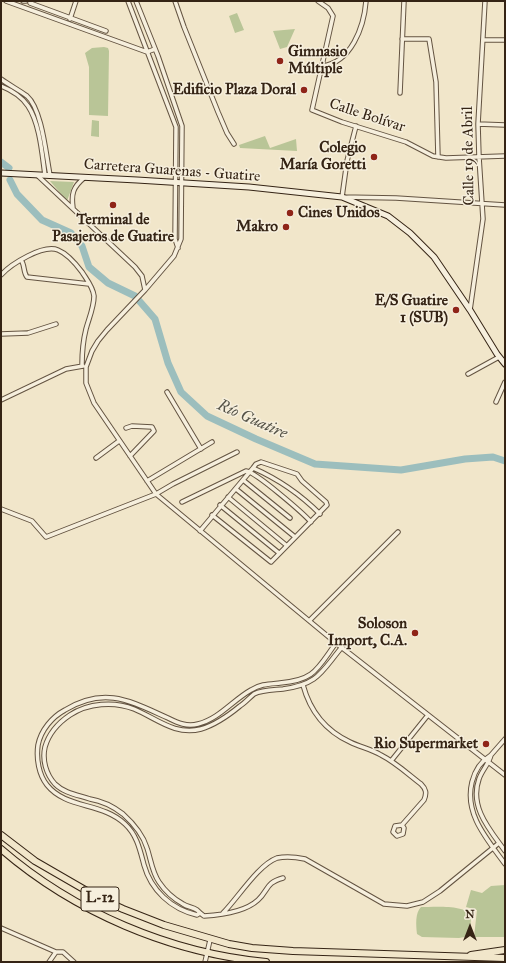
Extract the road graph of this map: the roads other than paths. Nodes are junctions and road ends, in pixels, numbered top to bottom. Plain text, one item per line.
1 (7, 1) edge
2 (30, 1) edge
3 (76, 1) edge
4 (128, 1) edge
5 (136, 1) edge
6 (175, 1) edge
7 (318, 1) edge
8 (366, 1) edge
9 (404, 1) edge
10 (484, 1) edge
11 (70, 18) junction
12 (68, 24) junction
13 (106, 31) dead end
14 (402, 39) junction
15 (483, 40) junction
16 (505, 40) edge
17 (155, 49) junction
18 (147, 52) junction
19 (322, 66) junction
20 (1, 79) edge
21 (1, 86) edge
22 (400, 93) dead end
23 (478, 124) junction
24 (505, 125) edge
25 (354, 126) junction
26 (234, 144) dead end
27 (479, 156) junction
28 (505, 156) edge
29 (438, 157) junction
30 (1, 173) edge
31 (35, 175) junction
32 (47, 175) junction
33 (84, 178) junction
34 (176, 183) junction
35 (182, 183) junction
36 (342, 197) junction
37 (482, 204) junction
38 (505, 205) edge
39 (73, 209) junction
40 (178, 248) junction
41 (21, 260) junction
42 (1, 275) edge
43 (89, 284) junction
44 (145, 290) junction
45 (470, 310) junction
46 (56, 324) dead end
47 (1, 334) edge
48 (499, 357) junction
49 (505, 364) edge
50 (82, 365) junction
51 (86, 367) junction
52 (468, 374) dead end
53 (505, 382) edge
54 (167, 392) dead end
55 (1, 400) edge
56 (496, 402) dead end
57 (126, 428) dead end
58 (120, 441) junction
59 (212, 442) dead end
60 (201, 449) junction
61 (237, 452) dead end
62 (130, 456) junction
63 (96, 458) dead end
64 (251, 470) junction
65 (243, 480) junction
66 (147, 481) junction
67 (236, 489) junction
68 (156, 494) junction
69 (228, 497) junction
70 (182, 502) dead end
71 (220, 506) junction
72 (1, 509) edge
73 (320, 514) junction
74 (212, 515) junction
75 (290, 518) dead end
76 (311, 522) junction
77 (200, 531) junction
78 (398, 532) dead end
79 (295, 537) junction
80 (286, 546) junction
81 (279, 553) junction
82 (310, 620) junction
83 (336, 643) junction
84 (342, 647) junction
85 (301, 680) junction
86 (303, 685) junction
87 (428, 714) junction
88 (505, 739) edge
89 (491, 754) junction
90 (484, 758) junction
91 (391, 761) junction
92 (489, 762) junction
93 (505, 775) edge
94 (402, 826) dead end
95 (1, 835) edge
96 (499, 843) junction
97 (493, 848) junction
98 (1, 849) edge
99 (505, 851) edge
100 (505, 864) edge
101 (283, 878) dead end
102 (200, 913) junction
103 (223, 913) junction
104 (1, 928) edge
105 (210, 940) junction
106 (505, 950) edge
107 (56, 952) junction
108 (206, 953) junction
109 (459, 957) junction
110 (505, 958) edge
111 (49, 962) edge
112 (74, 962) edge
113 (204, 962) edge
114 (266, 962) edge

1 - 12 street
2 - 11 street
3 - 11 street
4 - 18 street
5 - 17 street
6 - 26 street
7 - 19 street, Calle Bolívar
8 - 19 street
9 - 14 street
10 - 15 street, Calle 19 de Abril
11 - 12 street
11 - 13 street
12 - 18 street
14 - 22 street
14 - 29 street
15 - 16 street
15 - 23 street, Calle 19 de Abril
17 - 18 street
17 - 35 street
18 - 34 street
19 - 25 street, Calle Bolívar
20 - 32 street
21 - 32 street
23 - 24 street
23 - 27 street, Calle 19 de Abril
25 - 29 street, Calle Bolívar
25 - 36 street
27 - 28 street, Calle Bolívar
27 - 29 street, Calle Bolívar
27 - 37 street, Calle 19 de Abril
30 - 31 main road, Carretera Guarenas - Guatire
31 - 32 main road, Carretera Guarenas - Guatire
31 - 39 street
32 - 33 main road, Carretera Guarenas - Guatire
33 - 34 main road, Carretera Guarenas - Guatire
33 - 39 street
34 - 35 main road, Carretera Guarenas - Guatire
34 - 40 street
35 - 36 main road, Carretera Guarenas - Guatire
35 - 40 street
36 - 37 street
36 - 45 main road, Carretera Guarenas - Guatire
37 - 38 street
37 - 45 street, Calle 19 de Abril
39 - 44 street
40 - 44 street
41 - 42 street
41 - 43 street
41 - 43 street
43 - 50 street
44 - 51 street
45 - 48 main road, Carretera Guarenas - Guatire
46 - 47 street
48 - 49 main road, Carretera Guarenas - Guatire
48 - 52 street
50 - 51 street
50 - 55 street
51 - 58 street
53 - 56 street
54 - 60 street
57 - 62 street
58 - 62 street
58 - 63 street
59 - 60 street
60 - 66 street
61 - 68 street
62 - 66 street
64 - 65 street
64 - 70 street
64 - 73 street
64 - 73 street
64 - 76 street
65 - 67 street
65 - 75 street
66 - 68 street
67 - 69 street
67 - 79 street
68 - 72 street
68 - 77 street
69 - 71 street
69 - 80 street
71 - 74 street
71 - 81 street
73 - 76 street
74 - 77 street
74 - 81 street
76 - 79 street
77 - 82 street
78 - 82 street
79 - 80 street
80 - 81 street
82 - 83 street
83 - 84 street
83 - 85 street
84 - 86 street
84 - 87 street
85 - 86 street
85 - 102 street
86 - 91 street
86 - 102 street
87 - 90 street
87 - 91 street
88 - 89 street
89 - 90 street
89 - 92 street
90 - 92 street
90 - 97 street
91 - 94 street
92 - 93 street
92 - 96 street
95 - 105 highway, L-12
96 - 97 street
96 - 99 street
97 - 100 street
97 - 103 street
98 - 108 highway, L-12
101 - 103 street
102 - 103 street
104 - 107 street
105 - 108 street
105 - 109 highway, L-12
106 - 109 highway
107 - 111 street
107 - 112 street
108 - 113 street
108 - 114 highway, L-12
109 - 110 highway, L-12

